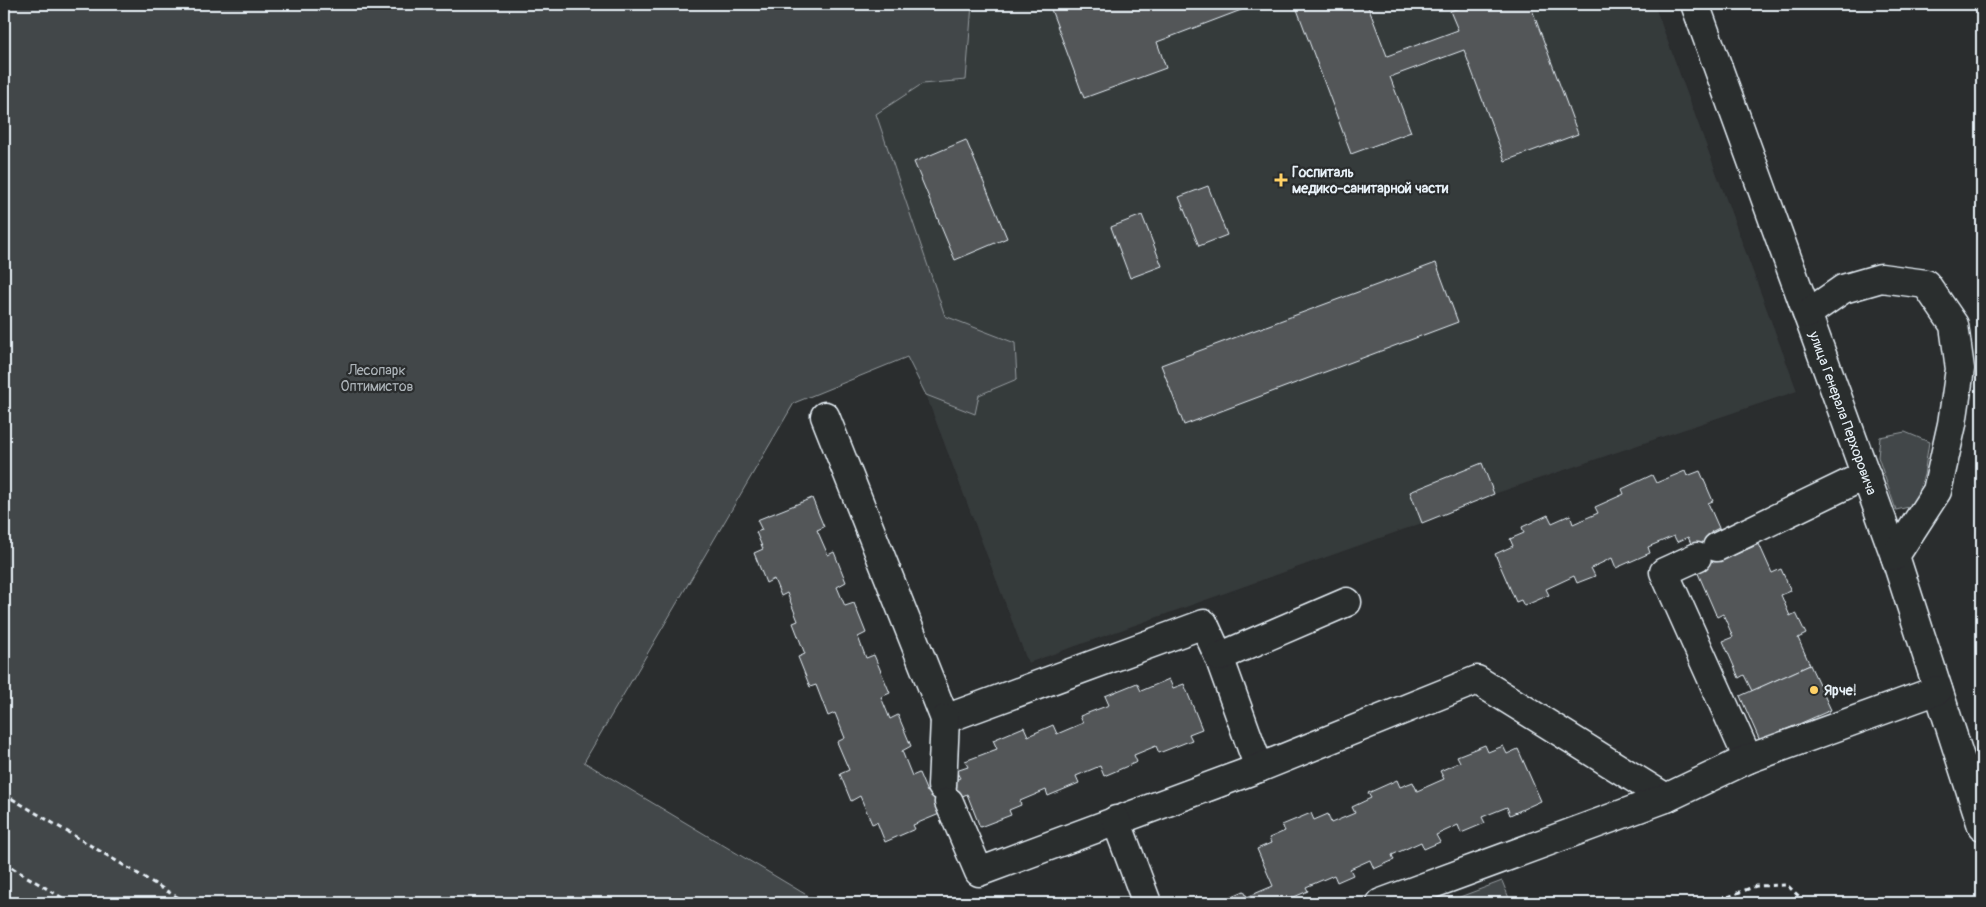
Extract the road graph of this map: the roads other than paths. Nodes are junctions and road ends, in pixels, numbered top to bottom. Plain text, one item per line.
1 (1695, 4) edge
2 (1807, 314) junction
3 (825, 416) dead end
4 (1866, 475) junction
5 (1895, 556) junction
6 (1347, 602) dead end
7 (1219, 657) junction
8 (1938, 690) junction
9 (945, 719) junction
10 (1748, 759) junction
11 (1259, 768) junction
12 (1666, 798) junction
13 (1116, 820) junction
14 (1982, 826) edge
15 (1147, 903) edge
16 (1382, 903) edge

1 - 2 street, улица Генерала Перхоровича
2 - 4 street, улица Генерала Перхоровича
2 - 5 street
3 - 9 street
4 - 5 street, улица Генерала Перхоровича
4 - 10 street
5 - 8 street, улица Генерала Перхоровича
6 - 7 street
7 - 9 street
7 - 11 street
8 - 10 street
8 - 14 street, улица Генерала Перхоровича
9 - 13 street
10 - 12 street
11 - 12 street
11 - 13 street
12 - 16 street
13 - 15 street

